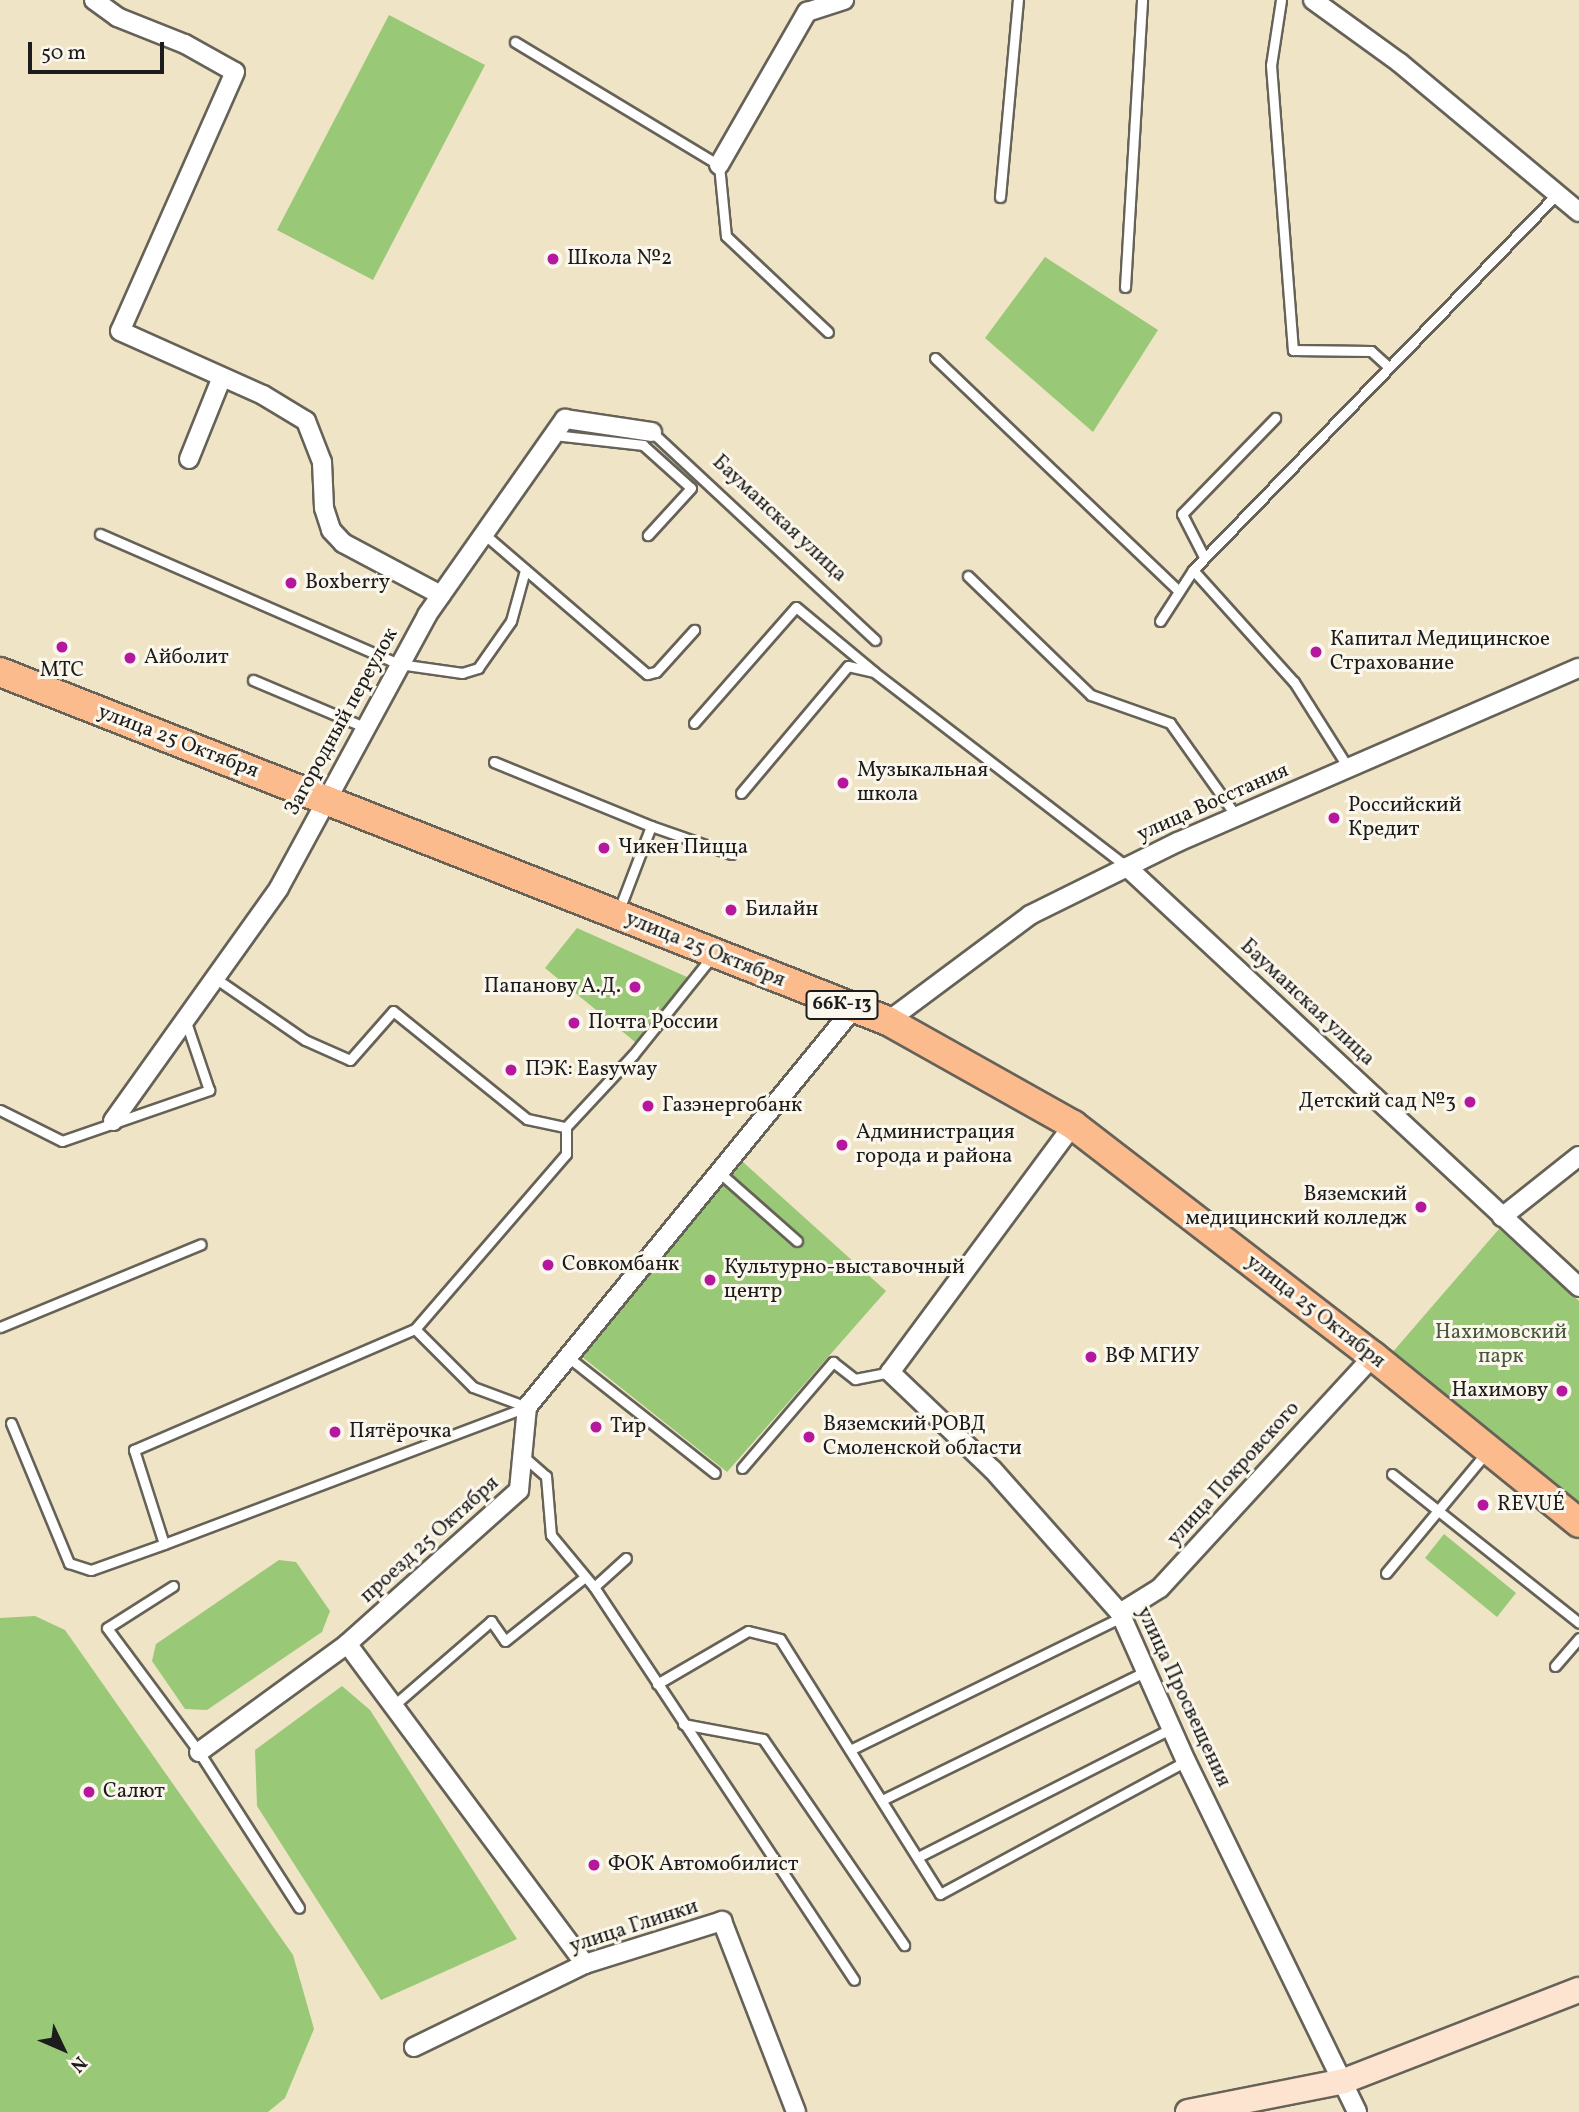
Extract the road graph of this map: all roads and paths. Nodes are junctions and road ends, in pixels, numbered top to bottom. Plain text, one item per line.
1 (94, 0) edge
2 (1018, 0) edge
3 (1142, 0) edge
4 (1281, 0) edge
5 (1313, 0) edge
6 (833, 2) edge
7 (515, 42) dead end
8 (719, 165) junction
9 (1559, 192) junction
10 (999, 197) dead end
11 (1579, 212) edge
12 (1125, 287) dead end
13 (828, 332) dead end
14 (935, 358) dead end
15 (1389, 367) junction
16 (222, 377) junction
17 (1275, 418) dead end
18 (652, 432) joint
19 (554, 435) junction
20 (189, 459) dead end
21 (100, 534) dead end
22 (484, 534) junction
23 (648, 535) dead end
24 (1204, 557) junction
25 (1193, 569) junction
26 (525, 570) junction
27 (968, 576) dead end
28 (1177, 589) junction
29 (441, 595) junction
30 (1160, 621) dead end
31 (694, 631) dead end
32 (875, 639) dead end
33 (399, 664) junction
34 (1579, 668) edge
35 (0, 672) edge
36 (874, 672) junction
37 (253, 680) dead end
38 (694, 723) dead end
39 (364, 727) junction
40 (494, 762) dead end
41 (1349, 769) junction
42 (741, 793) dead end
43 (324, 799) junction
44 (1236, 816) junction
45 (650, 826) junction
46 (731, 854) dead end
47 (1127, 866) junction
48 (617, 915) junction
49 (714, 954) junction
50 (215, 978) junction
51 (853, 1009) junction
52 (185, 1019) junction
53 (888, 1020) junction
54 (0, 1110) edge
55 (113, 1121) junction
56 (1073, 1125) junction
57 (566, 1127) junction
58 (1579, 1156) edge
59 (719, 1172) junction
60 (1502, 1217) junction
61 (797, 1241) dead end
62 (201, 1244) dead end
63 (1579, 1287) edge
64 (0, 1327) edge
65 (415, 1329) junction
66 (1373, 1356) junction
67 (568, 1357) junction
68 (890, 1372) junction
69 (527, 1407) junction
70 (11, 1423) dead end
71 (1489, 1450) junction
72 (522, 1456) junction
73 (742, 1468) dead end
74 (715, 1473) dead end
75 (1392, 1474) dead end
76 (1438, 1510) junction
77 (1579, 1523) edge
78 (164, 1544) junction
79 (626, 1558) dead end
80 (1386, 1573) dead end
81 (585, 1577) junction
82 (173, 1586) dead end
83 (594, 1587) junction
84 (1122, 1615) junction
85 (1579, 1623) edge
86 (1579, 1638) edge
87 (347, 1644) junction
88 (1555, 1666) dead end
89 (1146, 1671) junction
90 (657, 1684) junction
91 (393, 1706) junction
92 (684, 1724) junction
93 (1172, 1728) junction
94 (850, 1750) junction
95 (200, 1752) junction
96 (1186, 1761) junction
97 (882, 1800) junction
98 (918, 1857) junction
99 (299, 1908) dead end
100 (904, 1945) dead end
101 (585, 1964) junction
102 (854, 1980) dead end
103 (1579, 1990) edge
104 (414, 2047) dead end
105 (1344, 2081) junction
106 (796, 2112) edge
107 (1188, 2112) edge
108 (1357, 2112) edge

1 - 16 street
2 - 10 lane
3 - 12 lane
4 - 15 lane
5 - 9 street
6 - 8 street
7 - 8 lane
8 - 13 lane
9 - 11 street
9 - 15 lane
14 - 28 lane
15 - 24 lane
16 - 20 street
16 - 29 street
17 - 24 lane
18 - 19 street, Загородный переулок
18 - 32 lane, Бауманская улица
19 - 22 street, Загородный переулок
19 - 23 lane
21 - 33 lane
22 - 26 lane
22 - 29 street, Загородный переулок
24 - 25 lane
25 - 28 lane
25 - 41 lane
26 - 31 lane
26 - 33 lane
27 - 44 lane
28 - 30 lane
29 - 33 street, Загородный переулок
33 - 39 street, Загородный переулок
34 - 41 street, улица Восстания
35 - 43 main road, улица 25 Октября / 66К-13
36 - 38 lane
36 - 42 lane
36 - 47 lane
37 - 39 lane
39 - 43 street, Загородный переулок
40 - 45 lane
41 - 44 street, улица Восстания
43 - 48 main road, улица 25 Октября / 66К-13
43 - 50 street, Загородный переулок
44 - 47 street, улица Восстания
45 - 46 lane
45 - 48 lane
47 - 53 street, улица Восстания
47 - 60 street, Бауманская улица
48 - 49 main road, улица 25 Октября / 66К-13
49 - 51 main road, улица 25 Октября / 66К-13
49 - 57 lane
50 - 52 street, Загородный переулок
50 - 57 lane
51 - 53 main road, улица 25 Октября / 66К-13
51 - 59 street
52 - 55 street, Загородный переулок
52 - 55 lane
53 - 56 main road, улица 25 Октября / 66К-13
54 - 55 lane
56 - 66 main road, улица 25 Октября / 66К-13
56 - 68 street
57 - 65 lane
58 - 60 street
59 - 61 lane
59 - 67 street
60 - 63 street, Бауманская улица
62 - 64 lane
65 - 69 lane
65 - 78 lane
66 - 71 main road, улица 25 Октября / 66К-13
66 - 84 street, улица Покровского
67 - 69 street
67 - 74 lane
68 - 73 lane
68 - 84 street, улица Просвещения
69 - 72 street, проезд 25 Октября
69 - 78 lane
70 - 78 lane
71 - 76 lane
71 - 77 main road, улица 25 Октября / 66К-13
72 - 81 lane
72 - 87 street, проезд 25 Октября
75 - 76 lane
76 - 80 lane
76 - 85 lane
79 - 83 lane
81 - 83 lane
81 - 91 lane
82 - 95 lane
83 - 90 lane
84 - 89 street, улица Просвещения
84 - 94 lane
86 - 88 lane
87 - 91 street
87 - 95 street, проезд 25 Октября
89 - 93 street, улица Просвещения
89 - 97 lane
90 - 92 lane
90 - 94 lane
91 - 101 street
92 - 100 lane
92 - 102 lane
93 - 96 street, улица Просвещения
93 - 98 lane
94 - 97 lane
95 - 99 lane
96 - 98 lane
96 - 105 street, улица Просвещения
97 - 98 lane
101 - 104 street, улица Глинки
101 - 106 street, улица Глинки
103 - 105 street
105 - 107 street
105 - 108 street, улица Просвещения

